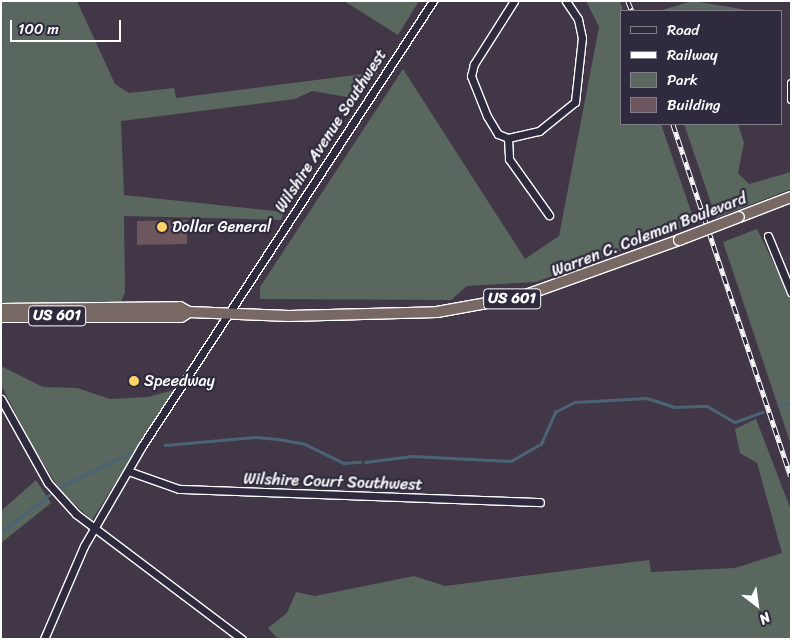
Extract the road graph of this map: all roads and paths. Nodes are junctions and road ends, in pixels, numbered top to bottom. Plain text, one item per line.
1 (433, 1) edge
2 (514, 1) edge
3 (566, 1) edge
4 (791, 83) edge
5 (791, 99) edge
6 (508, 138) junction
7 (791, 197) edge
8 (549, 215) dead end
9 (768, 236) dead end
10 (791, 292) edge
11 (1, 309) edge
12 (190, 312) junction
13 (227, 314) junction
14 (1, 317) edge
15 (1, 399) edge
16 (128, 470) junction
17 (540, 502) dead end
18 (94, 529) junction
19 (44, 639) edge
20 (242, 639) edge

1 - 13 street, Wilshire Avenue Southwest
2 - 6 street
3 - 6 street
4 - 5 street
6 - 8 street
7 - 13 highway, Warren C. Coleman Boulevard / US 601, bridge
9 - 10 street
11 - 12 highway, Warren C. Coleman Boulevard / US 601
12 - 13 highway, Warren C. Coleman Boulevard / US 601
12 - 14 highway, Warren C. Coleman Boulevard / US 601
13 - 16 street, Wilshire Avenue Southwest
15 - 18 street
16 - 17 street, Wilshire Court Southwest
16 - 18 street, Wilshire Avenue Southwest
18 - 19 street, Wilshire Avenue Southwest
18 - 20 street

